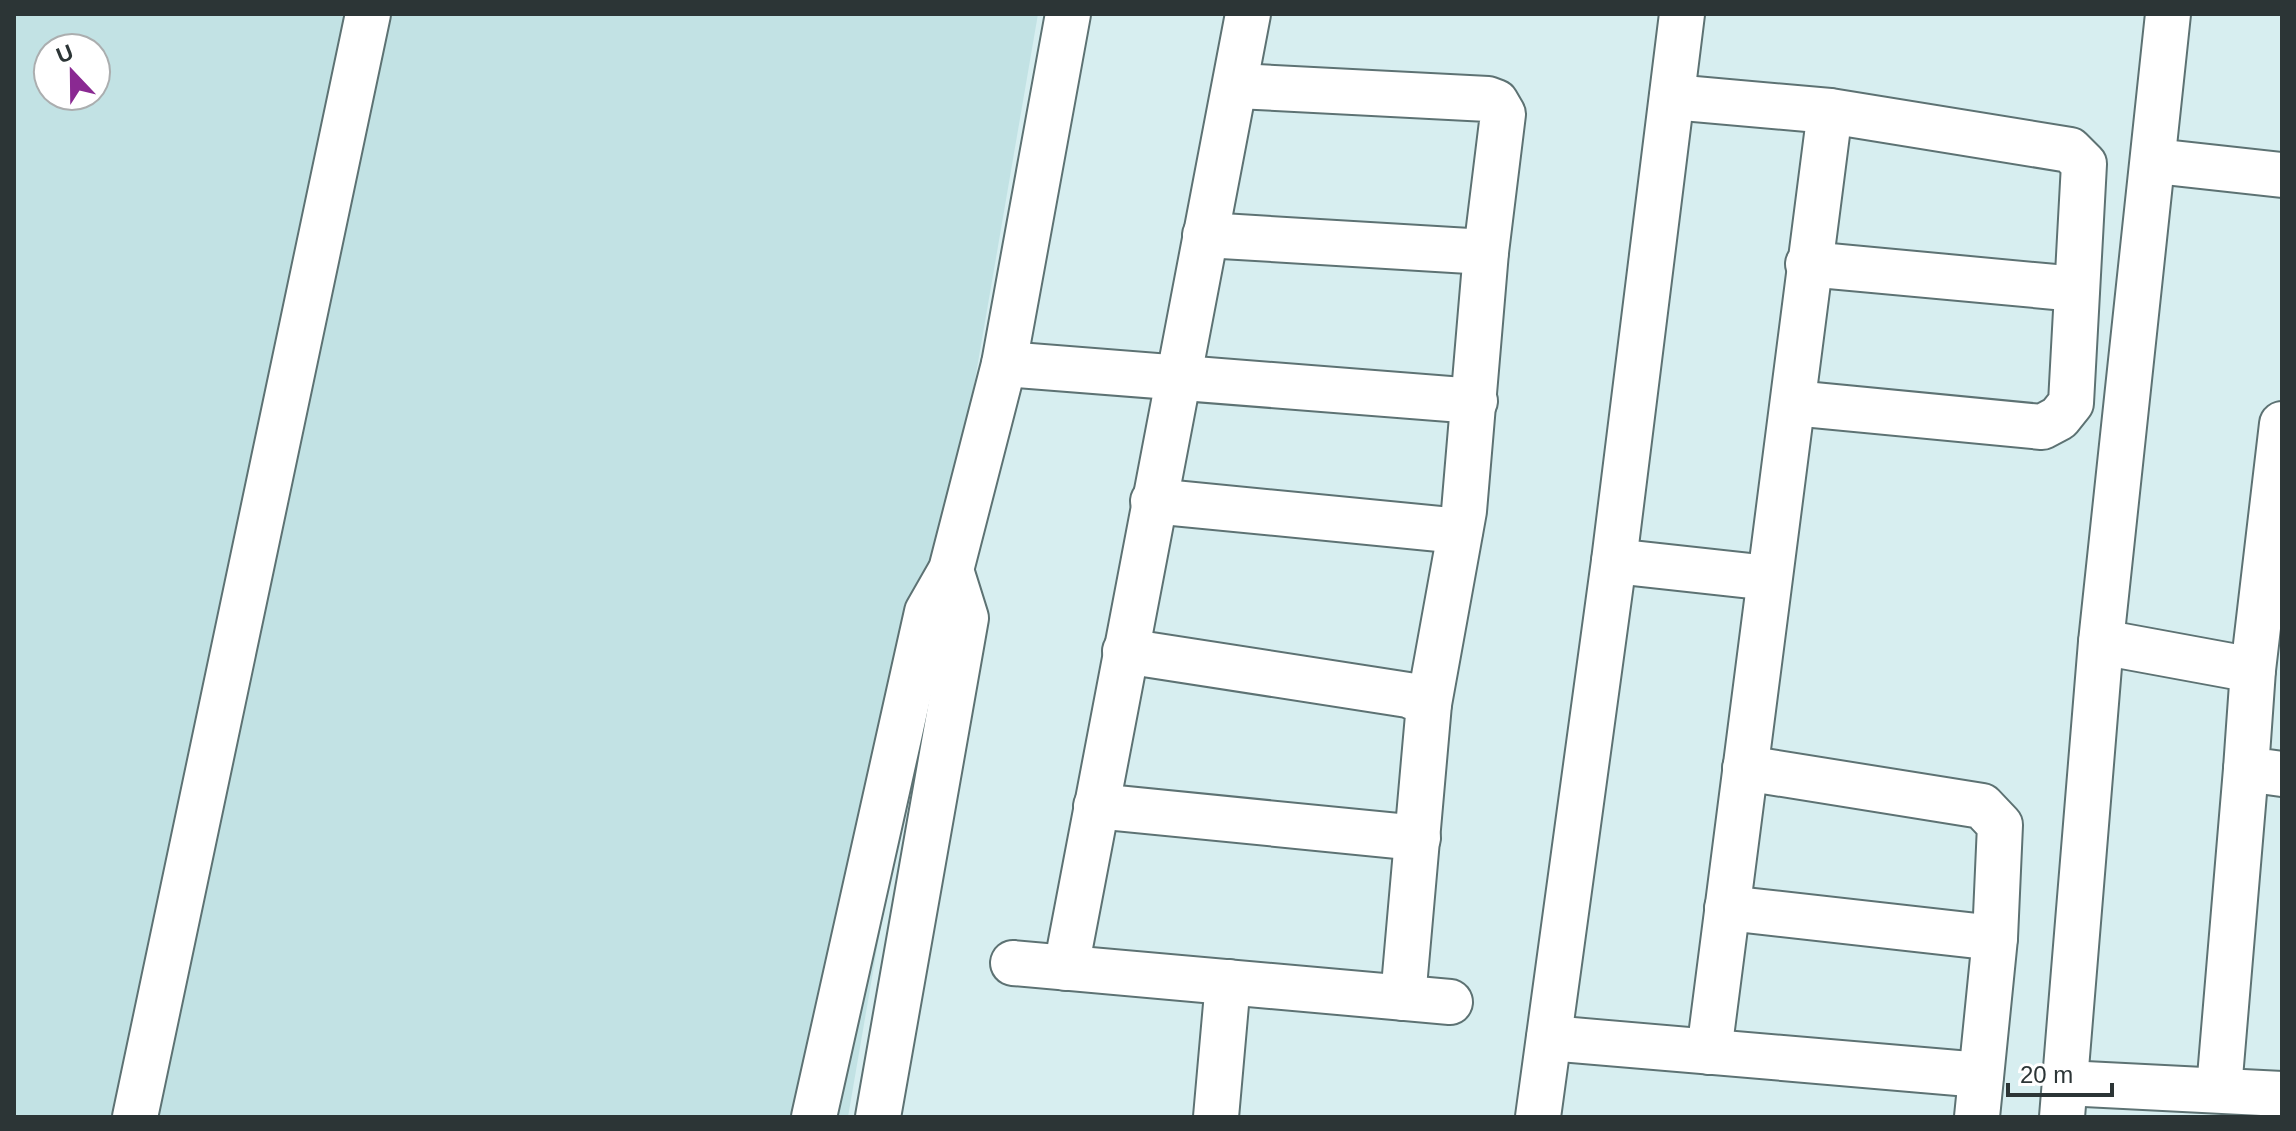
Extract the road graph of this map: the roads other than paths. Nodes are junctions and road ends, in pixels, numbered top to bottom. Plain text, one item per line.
1 (368, 14) edge
2 (1068, 14) edge
3 (1248, 14) edge
4 (1682, 14) edge
5 (2168, 14) edge
6 (1237, 86) junction
7 (1672, 97) junction
8 (1830, 111) junction
9 (2155, 161) junction
10 (2282, 175) edge
11 (1205, 235) junction
12 (1486, 252) junction
13 (1808, 264) junction
14 (2077, 289) junction
15 (1004, 364) junction
16 (1176, 377) junction
17 (1475, 401) junction
18 (1793, 403) junction
19 (2282, 424) edge
20 (2279, 492) edge
21 (1153, 501) junction
22 (1460, 531) junction
23 (1614, 561) junction
24 (951, 570) junction
25 (1769, 578) junction
26 (2101, 642) junction
27 (1125, 651) junction
28 (2253, 670) junction
29 (1429, 704) junction
30 (1745, 768) junction
31 (2264, 772) edge
32 (1096, 806) junction
33 (1418, 838) junction
34 (869, 866) junction
35 (917, 881) junction
36 (1727, 908) junction
37 (1995, 938) junction
38 (1013, 963) dead end
39 (1066, 968) junction
40 (1228, 982) junction
41 (1403, 998) junction
42 (1450, 1002) dead end
43 (1549, 1038) junction
44 (1709, 1052) junction
45 (2219, 1089) junction
46 (2282, 1094) edge
47 (1979, 1096) edge
48 (2063, 1100) edge
49 (135, 1117) edge
50 (814, 1117) edge
51 (878, 1117) edge
52 (1216, 1117) edge
53 (1538, 1117) edge

1 - 49 street
2 - 15 street
3 - 6 street
4 - 7 street
5 - 9 street
6 - 11 street
6 - 12 street
7 - 8 street
7 - 23 street
8 - 13 street
8 - 14 street
9 - 10 street
9 - 26 street
11 - 12 street
11 - 16 street
12 - 17 street
13 - 14 street
13 - 18 street
14 - 18 street
15 - 16 street
15 - 24 street
16 - 17 street
16 - 21 street
17 - 22 street
18 - 25 street
19 - 20 street
20 - 28 street
21 - 22 street
21 - 27 street
22 - 29 street
23 - 25 street
23 - 43 street
24 - 34 street
24 - 35 street
25 - 30 street
26 - 28 street
26 - 48 street
27 - 29 street
27 - 32 street
28 - 31 street
29 - 33 street
30 - 36 street
30 - 37 street
31 - 45 street
32 - 33 street
32 - 39 street
33 - 41 street
34 - 35 street
34 - 50 street
35 - 51 street
36 - 37 street
36 - 44 street
37 - 47 street
38 - 39 street
39 - 40 street
40 - 41 street
40 - 52 street
41 - 42 street
43 - 44 street
43 - 53 street
44 - 47 street
45 - 46 street
45 - 48 street

